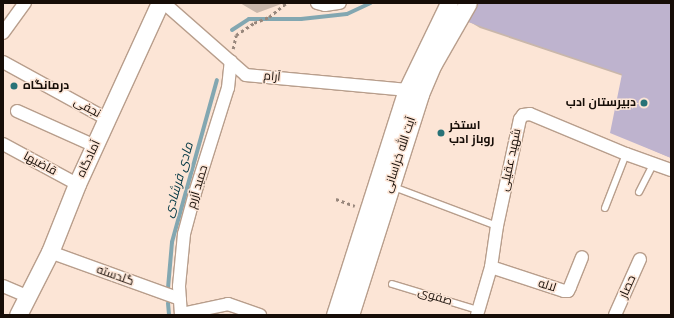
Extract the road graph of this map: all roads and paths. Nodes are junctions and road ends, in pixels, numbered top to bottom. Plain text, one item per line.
1 (25, 3) edge
2 (160, 3) edge
3 (164, 3) edge
4 (286, 3) edge
5 (317, 3) edge
6 (340, 3) edge
7 (449, 3) edge
8 (468, 3) edge
9 (3, 33) edge
10 (3, 62) edge
11 (231, 62) junction
12 (406, 90) junction
13 (17, 111) dead end
14 (107, 119) junction
15 (3, 144) edge
16 (95, 146) junction
17 (626, 154) junction
18 (654, 163) junction
19 (671, 170) edge
20 (78, 184) junction
21 (389, 185) junction
22 (640, 192) dead end
23 (336, 199) dead end
24 (605, 208) dead end
25 (367, 210) junction
26 (497, 226) junction
27 (50, 252) junction
28 (582, 257) dead end
29 (640, 259) dead end
30 (491, 267) junction
31 (392, 284) dead end
32 (3, 286) edge
33 (26, 296) junction
34 (180, 299) junction
35 (477, 312) edge
36 (181, 314) edge
37 (18, 315) edge
38 (260, 315) edge
39 (335, 315) edge
40 (350, 315) edge
41 (615, 315) edge

1 - 9 street
2 - 14 main road, آمادگاه
3 - 11 street, آرام
4 - 11 path
5 - 6 street
7 - 12 main road, آیت الله خراسانی
8 - 21 main road, آیت الله خراسانی
10 - 14 street, نجفی
11 - 12 street, آرام
11 - 34 street, حمید آزرم
12 - 21 main road, آیت الله خراسانی
13 - 16 street
14 - 16 main road, آمادگاه
15 - 20 street, قاضیها
16 - 20 main road, آمادگاه
17 - 18 street, شهید عقیلی
17 - 24 lane
17 - 26 street, شهید عقیلی
18 - 19 street, شهید عقیلی
18 - 22 lane
20 - 27 main road, آمادگاه
21 - 25 main road, آیت الله خراسانی
21 - 26 lane
21 - 40 main road, آیت الله خراسانی
23 - 25 path
25 - 39 main road, آیت الله خراسانی
26 - 30 street, شهید عقیلی
27 - 33 main road, آمادگاه
27 - 34 street, گلدسته
28 - 30 street, لاله
29 - 41 street, حصار
30 - 35 street, شهید عقیلی
31 - 35 lane, صفوی
32 - 33 street
33 - 37 main road, آمادگاه
34 - 36 street, حمید آزرم
36 - 38 street

